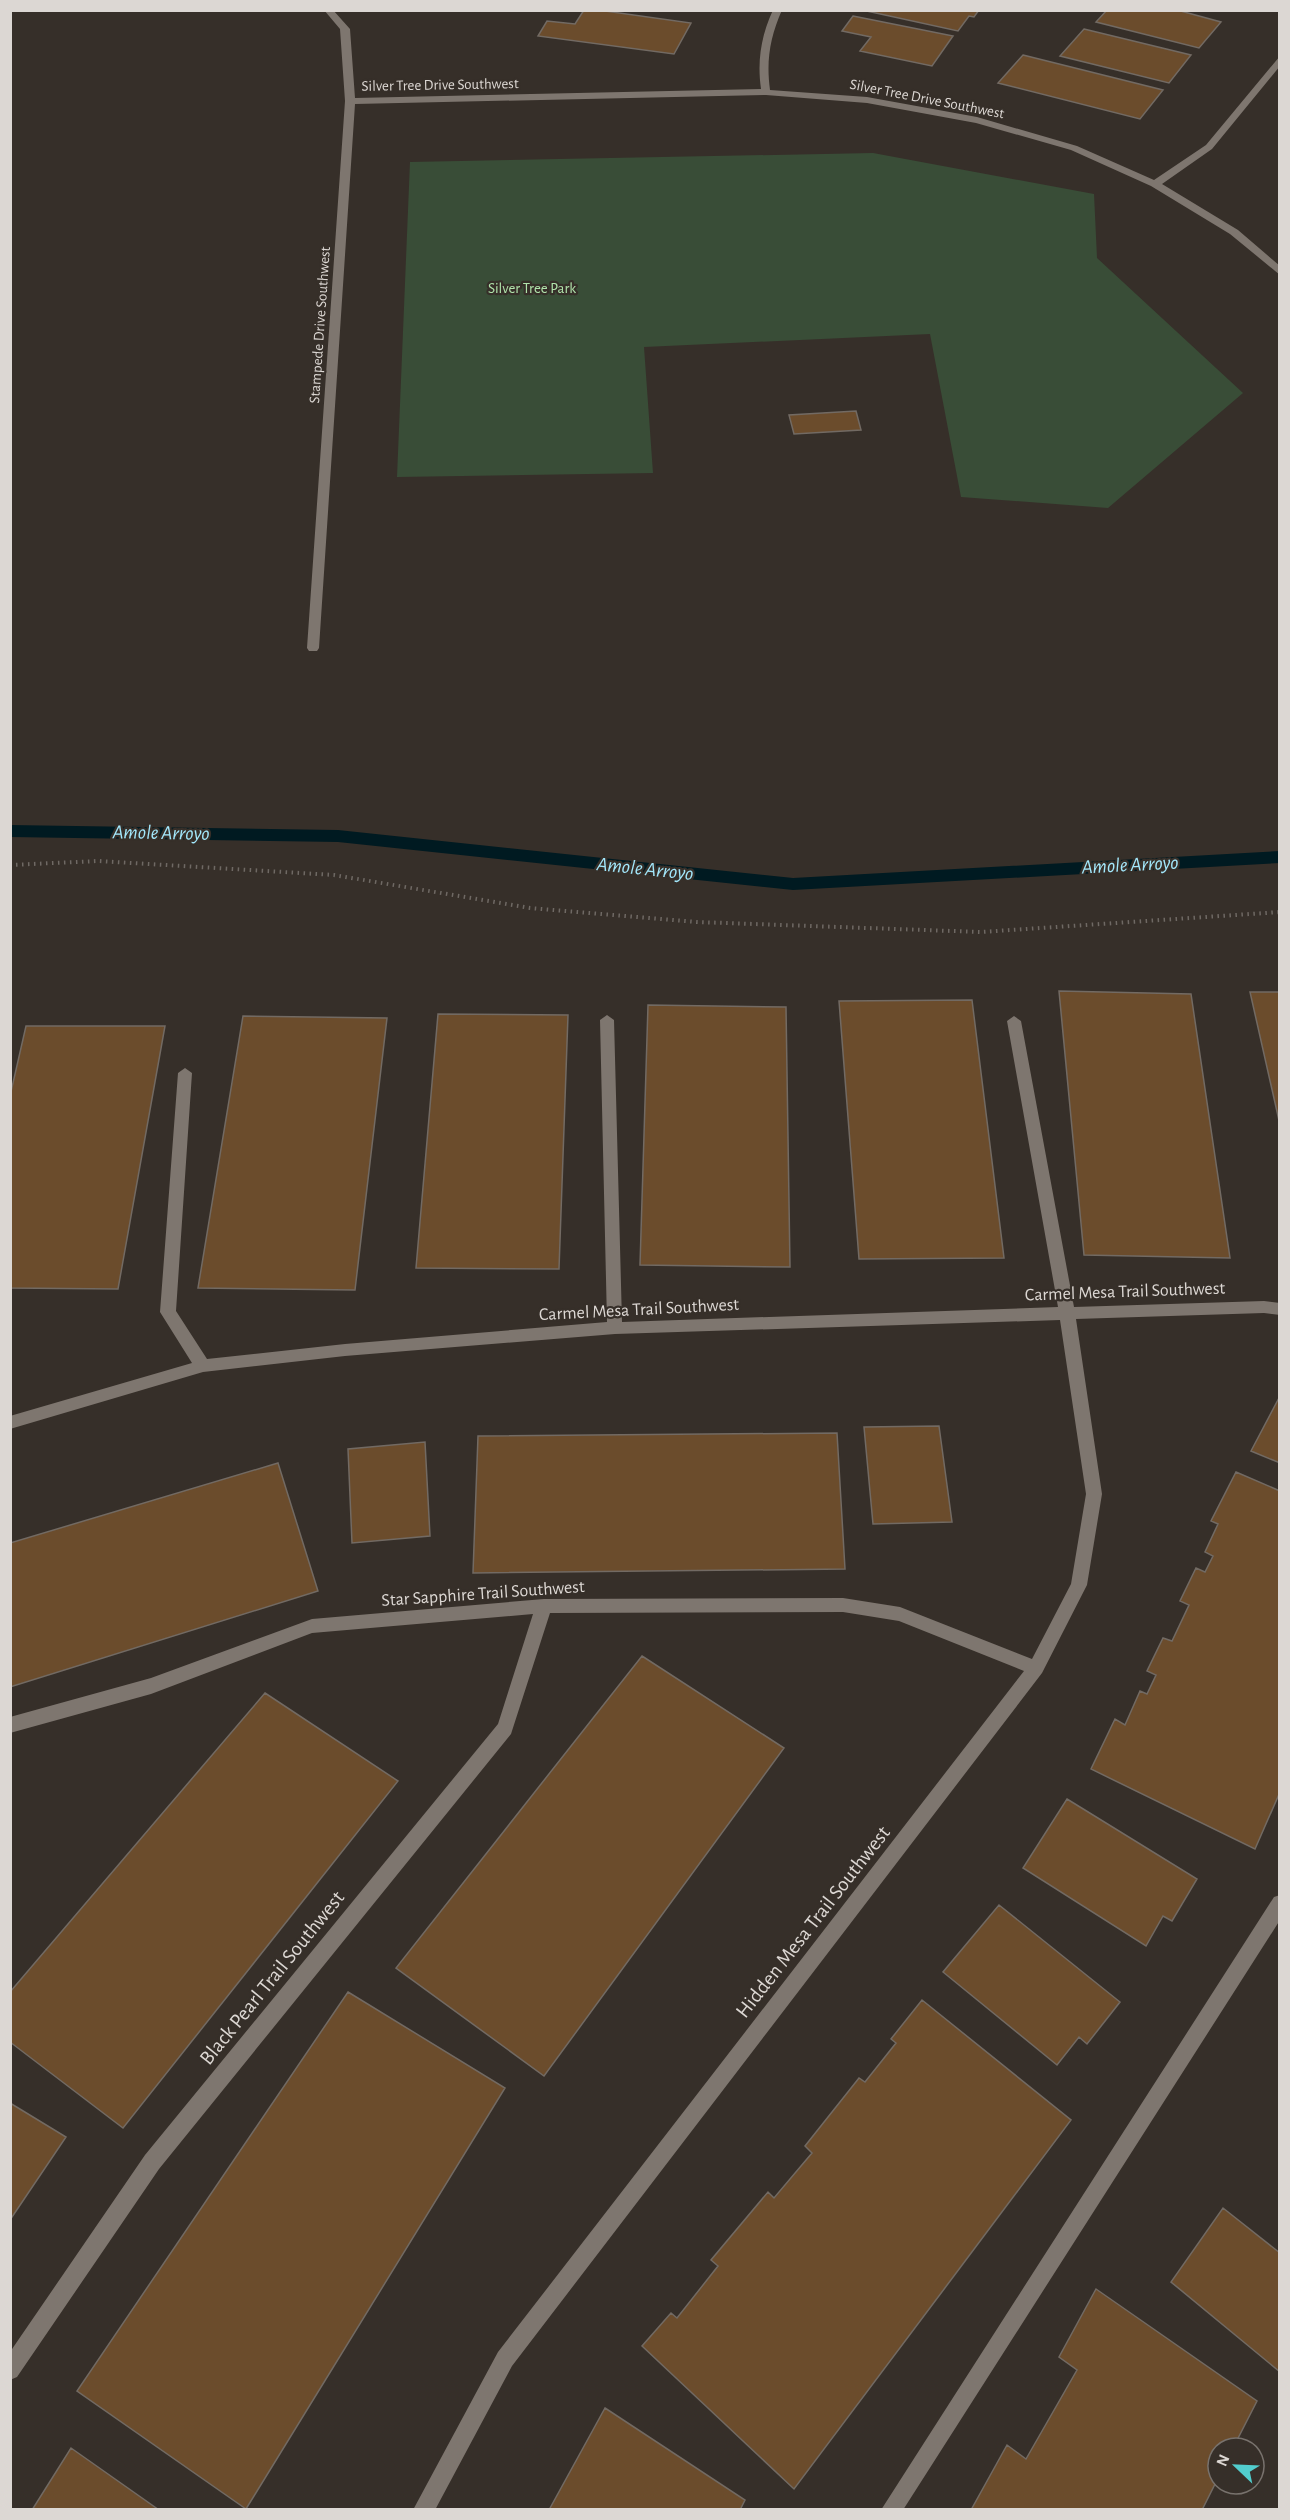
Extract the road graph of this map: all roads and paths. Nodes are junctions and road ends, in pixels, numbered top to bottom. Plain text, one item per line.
1 (328, 10) edge
2 (778, 10) edge
3 (1280, 59) edge
4 (766, 92) junction
5 (350, 102) junction
6 (1155, 184) junction
7 (1280, 272) edge
8 (313, 648) dead end
9 (10, 865) edge
10 (1280, 912) edge
11 (607, 1020) dead end
12 (1014, 1021) dead end
13 (185, 1073) dead end
14 (1280, 1309) edge
15 (1067, 1313) junction
16 (615, 1328) junction
17 (203, 1366) junction
18 (10, 1424) edge
19 (544, 1606) junction
20 (1036, 1668) junction
21 (10, 1725) edge
22 (1280, 1903) edge
23 (10, 2370) edge
24 (423, 2510) edge
25 (891, 2510) edge

1 - 5 street, Stampede Drive Southwest
2 - 4 street
3 - 6 street
4 - 5 street, Silver Tree Drive Southwest
4 - 6 street, Silver Tree Drive Southwest
5 - 8 street, Stampede Drive Southwest
6 - 7 street, Silver Tree Drive Southwest
9 - 10 path
11 - 16 street
12 - 15 street, Hidden Mesa Trail Southwest
13 - 17 street
14 - 15 street, Carmel Mesa Trail Southwest
15 - 16 street, Carmel Mesa Trail Southwest
15 - 20 street, Hidden Mesa Trail Southwest
16 - 17 street, Carmel Mesa Trail Southwest
17 - 18 street, Carmel Mesa Trail Southwest
19 - 20 street, Star Sapphire Trail Southwest
19 - 21 street, Star Sapphire Trail Southwest
19 - 23 street, Black Pearl Trail Southwest
20 - 24 street, Hidden Mesa Trail Southwest
22 - 25 street

